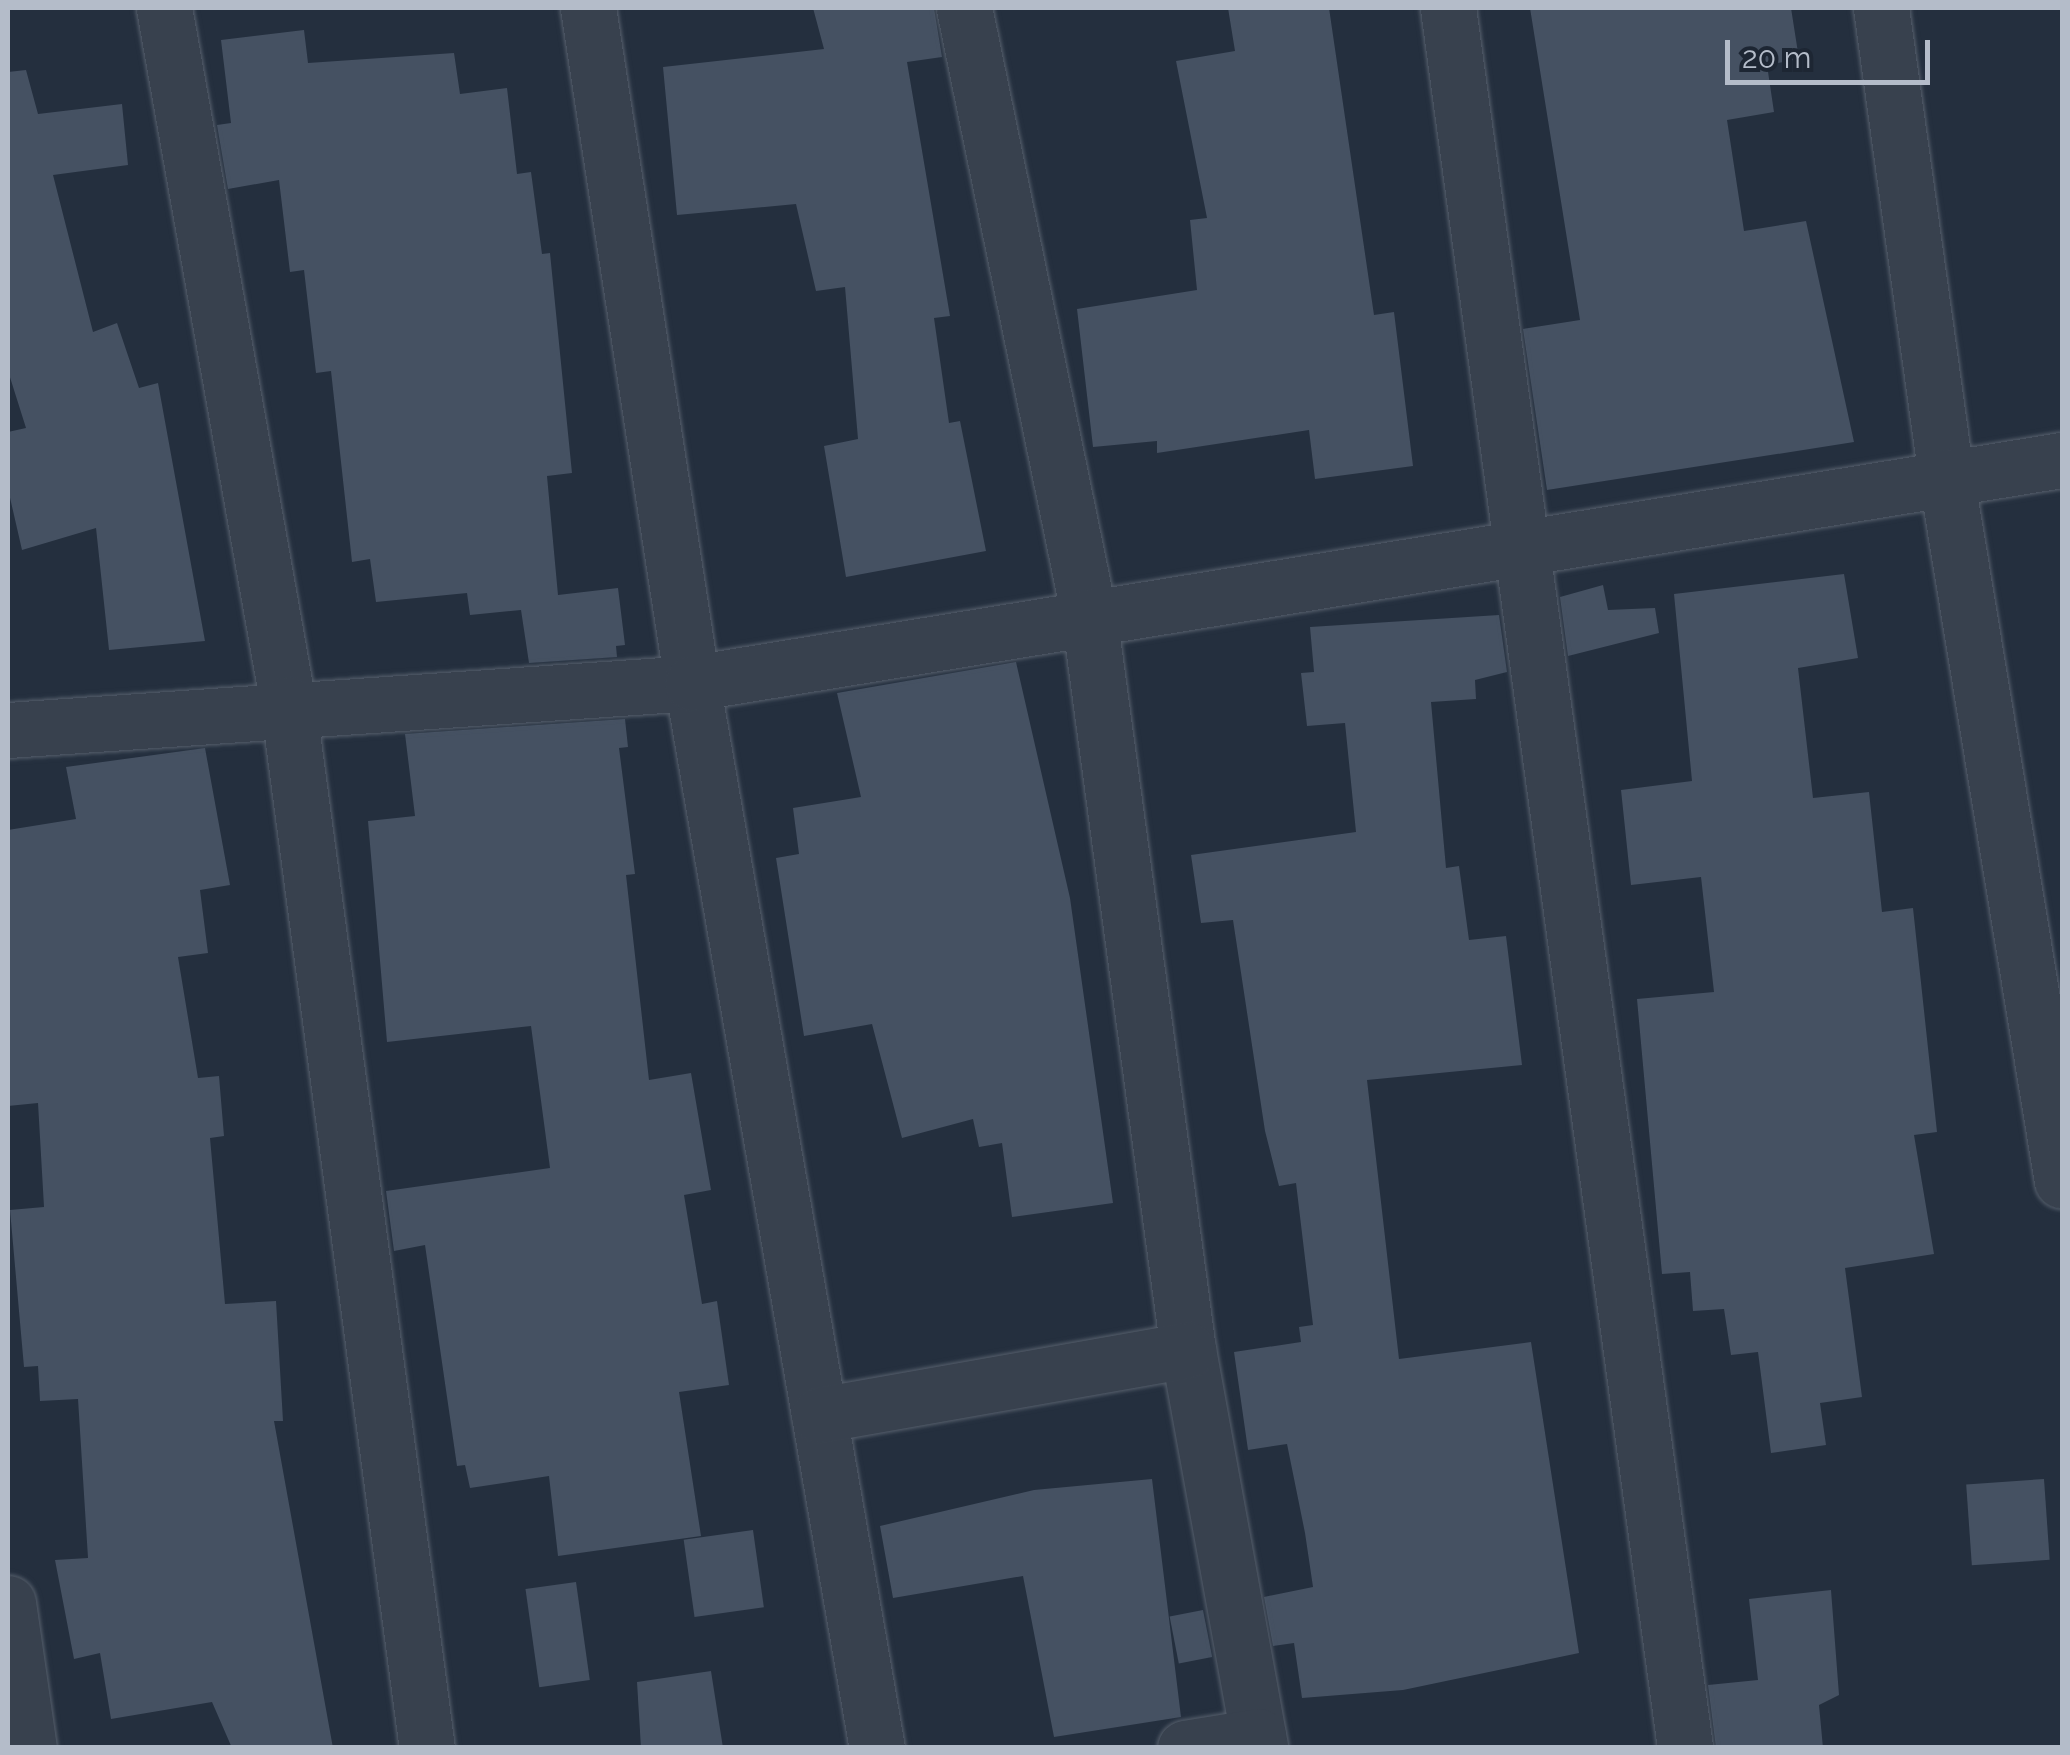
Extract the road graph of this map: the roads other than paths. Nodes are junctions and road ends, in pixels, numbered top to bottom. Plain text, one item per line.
1 (164, 8) edge
2 (588, 8) edge
3 (964, 8) edge
4 (1448, 8) edge
5 (1880, 8) edge
6 (2062, 460) edge
7 (1946, 476) junction
8 (1522, 545) junction
9 (1089, 616) junction
10 (692, 682) junction
11 (288, 704) junction
12 (8, 730) edge
13 (2062, 1181) edge
14 (1188, 1350) junction
15 (819, 1415) junction
16 (8, 1603) edge
17 (1259, 1742) edge
18 (28, 1748) edge
19 (427, 1748) edge
20 (877, 1748) edge
21 (1185, 1748) edge
22 (1684, 1748) edge

1 - 11 street
2 - 10 street
3 - 9 street
4 - 8 street
5 - 7 street
6 - 7 street
7 - 8 street
7 - 13 street
8 - 9 street
8 - 22 street
9 - 10 street
9 - 14 street
10 - 11 street
10 - 15 street
11 - 12 street
11 - 19 street
14 - 15 street
14 - 17 street
15 - 20 street
16 - 18 street
17 - 21 street

